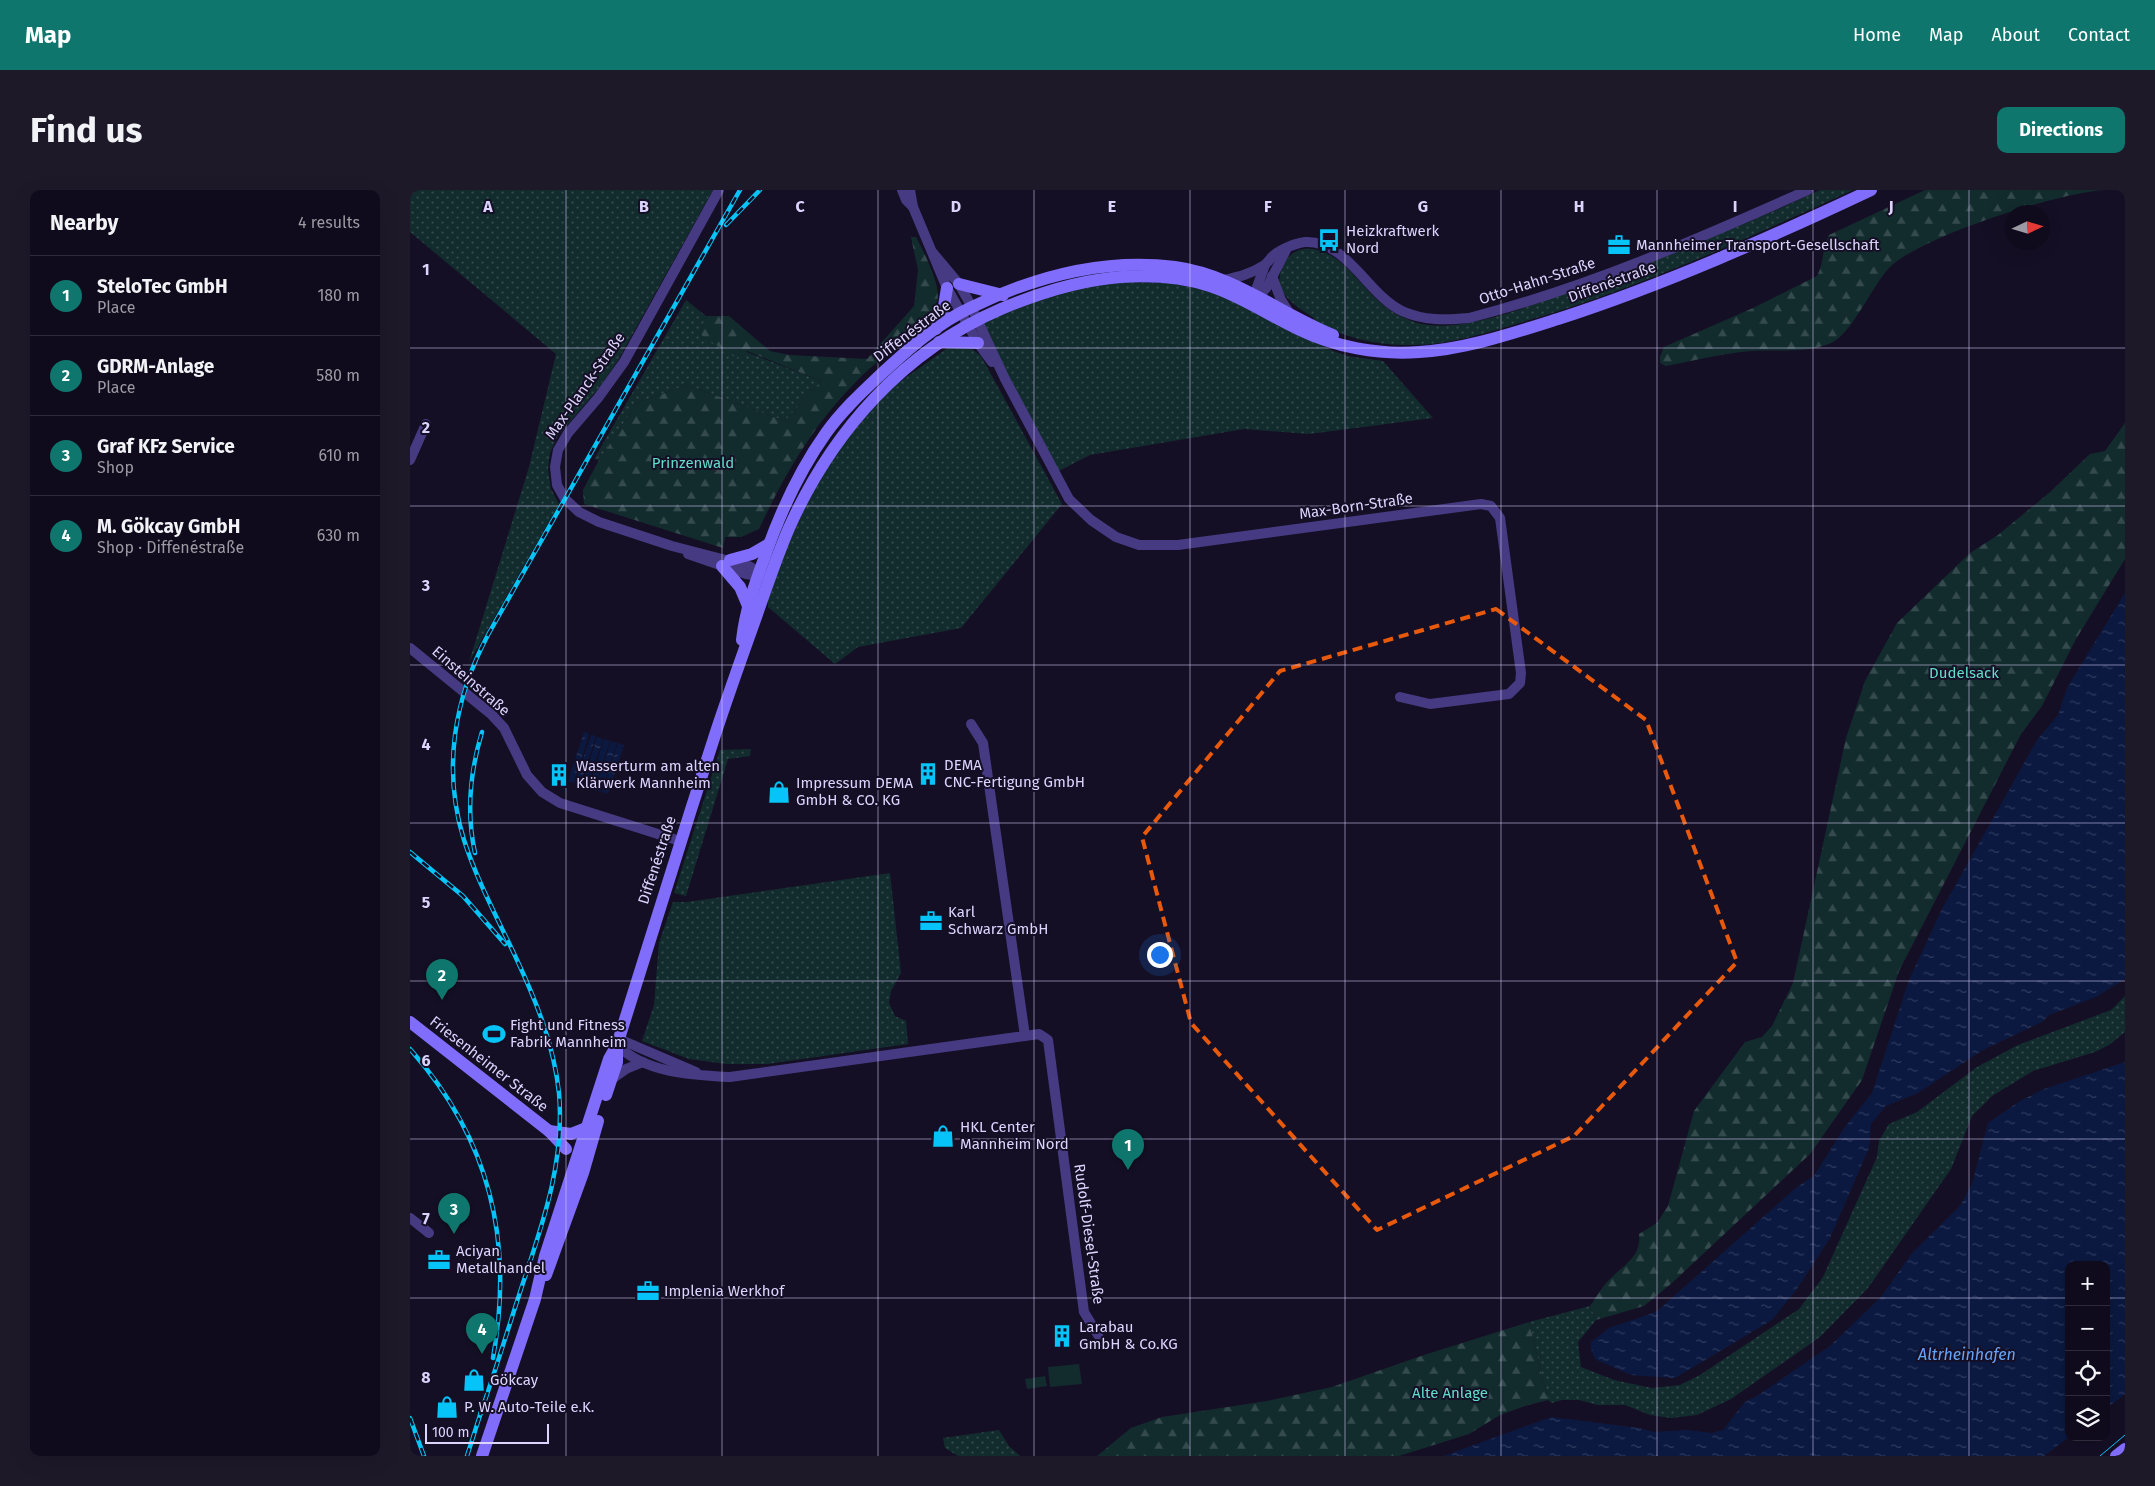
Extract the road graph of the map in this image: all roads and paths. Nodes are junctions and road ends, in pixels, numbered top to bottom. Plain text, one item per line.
1 (719, 190) edge
2 (902, 190) edge
3 (910, 190) edge
4 (1808, 190) edge
5 (1872, 190) edge
6 (913, 207) junction
7 (1287, 249) junction
8 (1265, 265) junction
9 (1272, 276) junction
10 (1224, 280) junction
11 (953, 286) junction
12 (1003, 295) junction
13 (1255, 298) junction
14 (1290, 314) junction
15 (969, 316) junction
16 (938, 335) junction
17 (978, 343) junction
18 (1350, 346) junction
19 (1005, 379) junction
20 (426, 424) dead end
21 (410, 460) edge
22 (769, 544) junction
23 (726, 563) junction
24 (762, 575) junction
25 (748, 606) junction
26 (410, 648) edge
27 (740, 659) junction
28 (1400, 697) dead end
29 (971, 724) dead end
30 (680, 841) junction
31 (410, 1022) edge
32 (1025, 1036) junction
33 (618, 1042) junction
34 (643, 1062) junction
35 (707, 1076) junction
36 (612, 1079) junction
37 (586, 1128) junction
38 (549, 1131) junction
39 (571, 1134) junction
40 (566, 1149) junction
41 (586, 1149) junction
42 (573, 1169) junction
43 (410, 1218) edge
44 (429, 1233) dead end
45 (535, 1299) junction
46 (1098, 1335) dead end
47 (2125, 1449) edge
48 (482, 1456) edge
49 (2116, 1456) edge

1 - 23 street, Max-Planck-Straße
2 - 6 street
3 - 6 street
4 - 7 street, Otto-Hahn-Straße
5 - 18 main road, Diffenéstraße
6 - 11 street
7 - 8 street, Otto-Hahn-Straße
7 - 9 street
8 - 10 street, Otto-Hahn-Straße
8 - 13 street, Otto-Hahn-Straße
9 - 13 street
9 - 14 street
10 - 12 main road, Diffenéstraße
10 - 13 main road, Diffenéstraße
11 - 12 main road
11 - 15 street
11 - 16 main road
12 - 15 main road, Diffenéstraße
13 - 14 main road, Diffenéstraße
13 - 15 main road, Diffenéstraße
13 - 18 main road, Diffenéstraße
14 - 18 main road, Diffenéstraße
15 - 16 main road, Diffenéstraße
15 - 17 street, Max-Born-Straße
15 - 19 street, Max-Born-Straße
16 - 17 main road
16 - 22 main road, Diffenéstraße
16 - 24 main road, Diffenéstraße
17 - 19 street, Max-Born-Straße
19 - 28 street, Max-Born-Straße
20 - 21 street
22 - 23 main road
22 - 24 main road, Diffenéstraße
23 - 24 street, Max-Planck-Straße
23 - 25 main road
24 - 25 main road, Diffenéstraße
24 - 27 main road, Diffenéstraße
25 - 27 main road, Diffenéstraße
26 - 30 street, Einsteinstraße
27 - 30 main road, Diffenéstraße
29 - 32 street
30 - 33 main road, Diffenéstraße
31 - 38 main road, Friesenheimer Straße
32 - 35 street, Rudolf-Diesel-Straße
32 - 46 street, Rudolf-Diesel-Straße
33 - 34 street, Rudolf-Diesel-Straße
33 - 35 street, Rudolf-Diesel-Straße
33 - 36 main road, Diffenéstraße
33 - 37 main road, Diffenéstraße
34 - 35 street, Rudolf-Diesel-Straße
34 - 36 street
36 - 41 main road, Diffenéstraße
37 - 39 main road
37 - 41 main road, Diffenéstraße
38 - 39 main road, Friesenheimer Straße
38 - 40 main road, Friesenheimer Straße
39 - 41 main road
40 - 41 main road
40 - 42 main road
41 - 42 main road, Diffenéstraße
41 - 45 main road, Diffenéstraße
42 - 45 main road, Diffenéstraße
43 - 44 street
45 - 48 main road, Diffenéstraße
47 - 49 main road

